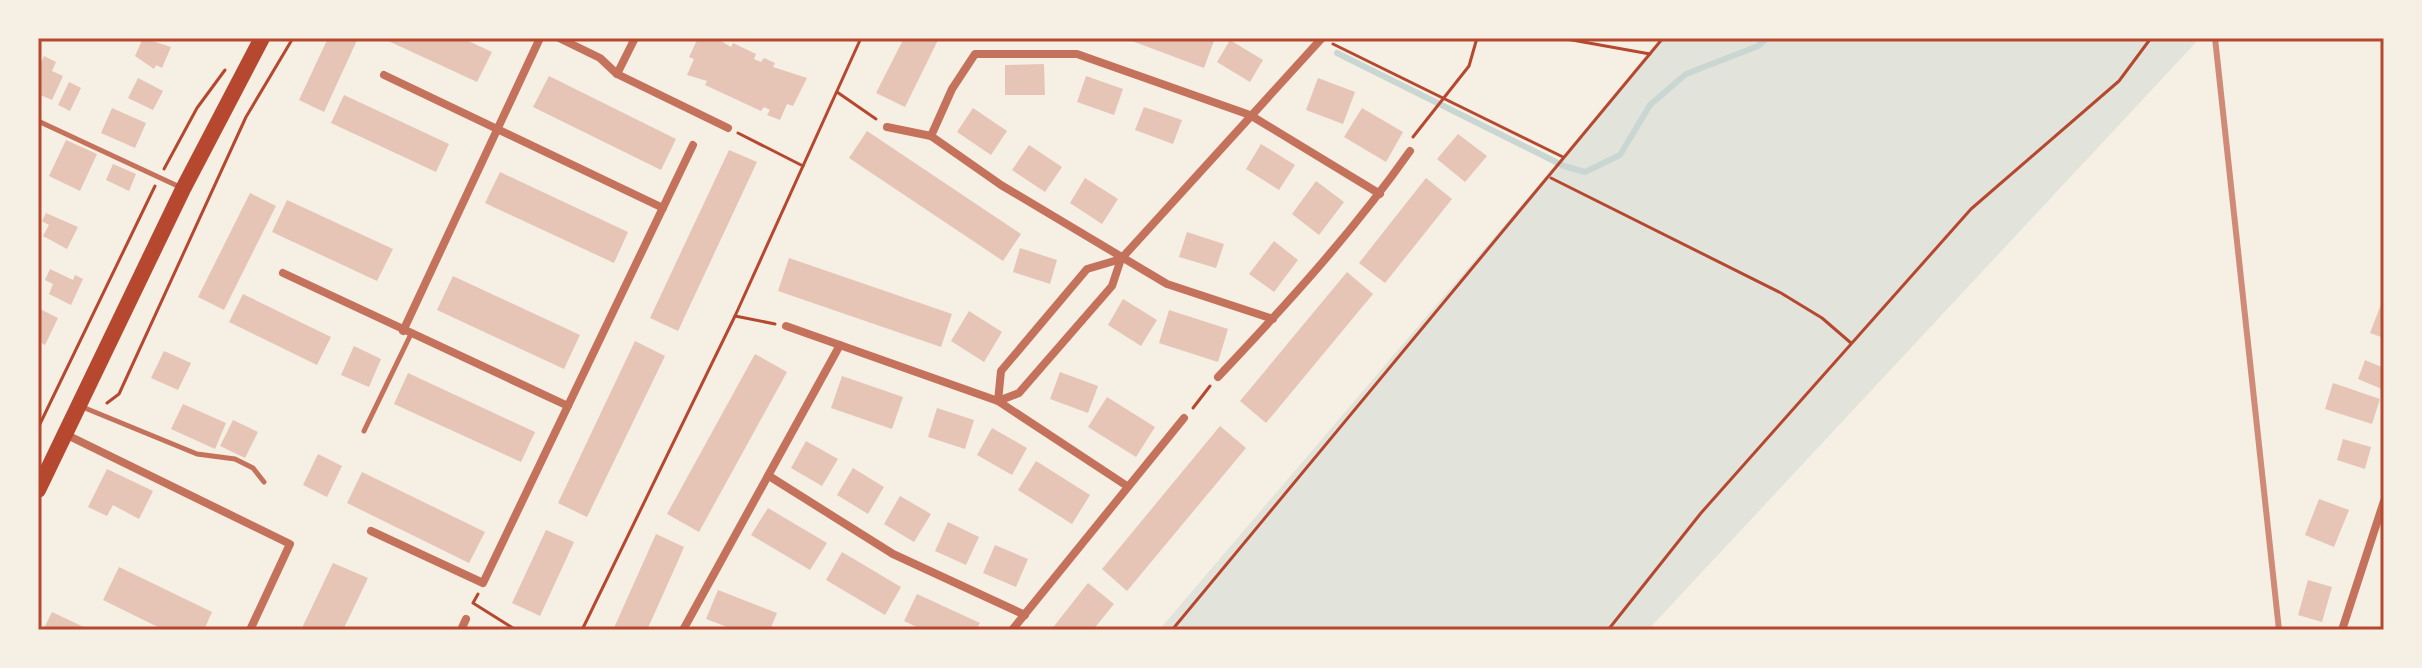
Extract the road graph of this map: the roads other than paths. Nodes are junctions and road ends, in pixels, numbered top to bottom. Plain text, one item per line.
1 (540, 38) edge
2 (559, 38) edge
3 (635, 38) edge
4 (1322, 39) edge
5 (258, 44) edge
6 (617, 74) junction
7 (384, 75) dead end
8 (1250, 115) junction
9 (38, 121) edge
10 (887, 127) road end
11 (728, 128) road end
12 (497, 129) junction
13 (931, 136) junction
14 (693, 145) dead end
15 (1410, 151) road end
16 (183, 189) junction
17 (1380, 194) junction
18 (663, 208) junction
19 (1121, 259) junction
20 (283, 273) dead end
21 (1273, 319) junction
22 (786, 326) road end
23 (407, 332) junction
24 (840, 345) junction
25 (1218, 377) road end
26 (998, 401) junction
27 (568, 406) junction
28 (86, 409) junction
29 (1184, 418) road end
30 (364, 431) dead end
31 (65, 434) junction
32 (769, 476) junction
33 (264, 482) dead end
34 (1127, 486) junction
35 (38, 490) edge
36 (2384, 501) edge
37 (371, 531) dead end
38 (1025, 615) junction
39 (466, 619) dead end
40 (250, 630) edge
41 (461, 630) edge
42 (683, 630) edge
43 (1012, 630) edge
44 (2342, 630) edge

1 - 12 street
2 - 6 street
3 - 6 street
4 - 8 street
5 - 16 main road
6 - 11 street
7 - 12 street
8 - 13 street
8 - 17 street
8 - 19 street
9 - 16 lane
10 - 13 street
12 - 18 street
12 - 23 street
13 - 19 street
14 - 18 street
15 - 17 street
16 - 28 main road
17 - 21 street
18 - 27 street
19 - 21 street
19 - 26 street
19 - 26 street
20 - 23 street
21 - 25 street
22 - 24 street
23 - 27 street
23 - 30 lane
24 - 26 street
24 - 32 street
26 - 34 street
27 - 37 street
28 - 31 main road
28 - 33 lane
29 - 34 street
31 - 35 main road
31 - 40 street
32 - 38 street
32 - 42 street
34 - 38 street
36 - 44 street
38 - 43 street
39 - 41 street

